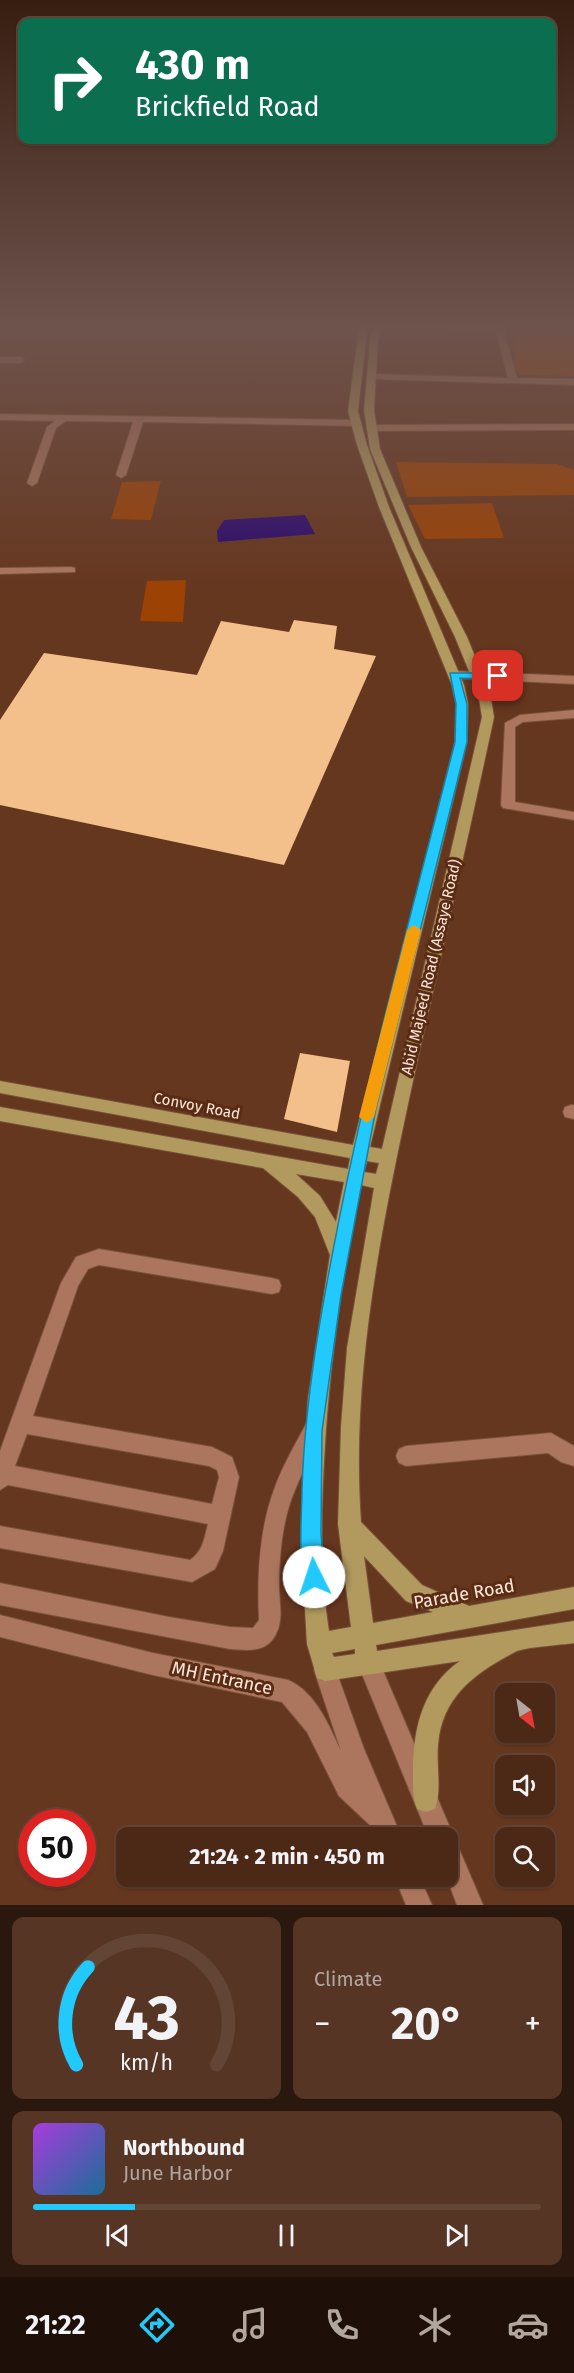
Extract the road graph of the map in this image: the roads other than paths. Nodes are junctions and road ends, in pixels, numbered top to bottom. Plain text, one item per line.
1 (353, 411) edge
2 (369, 411) edge
3 (0, 417) edge
4 (63, 418) junction
5 (139, 419) junction
6 (356, 423) junction
7 (371, 428) junction
8 (574, 428) edge
9 (121, 475) dead end
10 (32, 483) dead end
11 (71, 570) dead end
12 (0, 571) edge
13 (454, 675) junction
14 (477, 676) junction
15 (574, 680) edge
16 (574, 714) edge
17 (574, 816) edge
18 (0, 1087) edge
19 (0, 1114) edge
20 (358, 1153) junction
21 (388, 1156) junction
22 (266, 1162) junction
23 (354, 1178) junction
24 (382, 1182) junction
25 (339, 1261) junction
26 (272, 1286) dead end
27 (20, 1423) junction
28 (313, 1431) junction
29 (406, 1456) dead end
30 (574, 1456) edge
31 (1, 1477) edge
32 (220, 1516) junction
33 (349, 1524) junction
34 (0, 1537) edge
35 (0, 1594) edge
36 (574, 1598) edge
37 (468, 1616) junction
38 (0, 1626) edge
39 (574, 1632) edge
40 (362, 1634) junction
41 (518, 1640) junction
42 (318, 1644) junction
43 (368, 1662) junction
44 (325, 1670) junction
45 (426, 1800) junction
46 (385, 1827) edge
47 (386, 1827) edge
48 (437, 1827) edge
49 (458, 1876) edge
50 (411, 1887) edge
51 (418, 1905) edge
52 (470, 1905) edge

1 - 6 main road, Abid Majeed Road (Assaye Road)
2 - 7 main road, Abid Majeed Road (Assaye Road)
3 - 4 street
4 - 5 street
4 - 10 street
5 - 6 street
5 - 9 street
6 - 13 main road, Abid Majeed Road (Assaye Road)
7 - 8 street
7 - 14 main road, Abid Majeed Road (Assaye Road)
11 - 12 street
13 - 14 street
13 - 20 main road, Abid Majeed Road (Assaye Road)
14 - 15 street
14 - 21 main road, Abid Majeed Road (Assaye Road)
16 - 17 street
18 - 20 main road, Convoy Road
19 - 22 main road
20 - 21 main road, Convoy Road
20 - 23 main road, Abid Majeed Road (Assaye Road)
21 - 24 main road, Abid Majeed Road (Assaye Road)
22 - 23 main road
22 - 25 main road
23 - 24 main road
23 - 25 main road, Abid Majeed Road (Assaye Road)
24 - 33 main road, Abid Majeed Road (Assaye Road)
25 - 28 main road, Abid Majeed Road (Assaye Road)
26 - 27 street
27 - 31 street
27 - 32 street
28 - 35 street
28 - 42 main road, Abid Majeed Road (Assaye Road)
29 - 30 street
31 - 32 street
32 - 34 street
33 - 37 main road
33 - 40 main road, Abid Majeed Road (Assaye Road)
36 - 37 main road, Parade Road
37 - 40 main road, Parade Road
38 - 46 street, MH Entrance
39 - 41 main road
40 - 42 main road, Parade Road
40 - 43 main road, Abid Majeed Road (Assaye Road)
41 - 43 main road
41 - 45 main road
42 - 44 main road, Abid Majeed Road (Assaye Road)
43 - 44 main road
43 - 45 street
44 - 47 street
45 - 48 street
49 - 52 street
50 - 51 street

